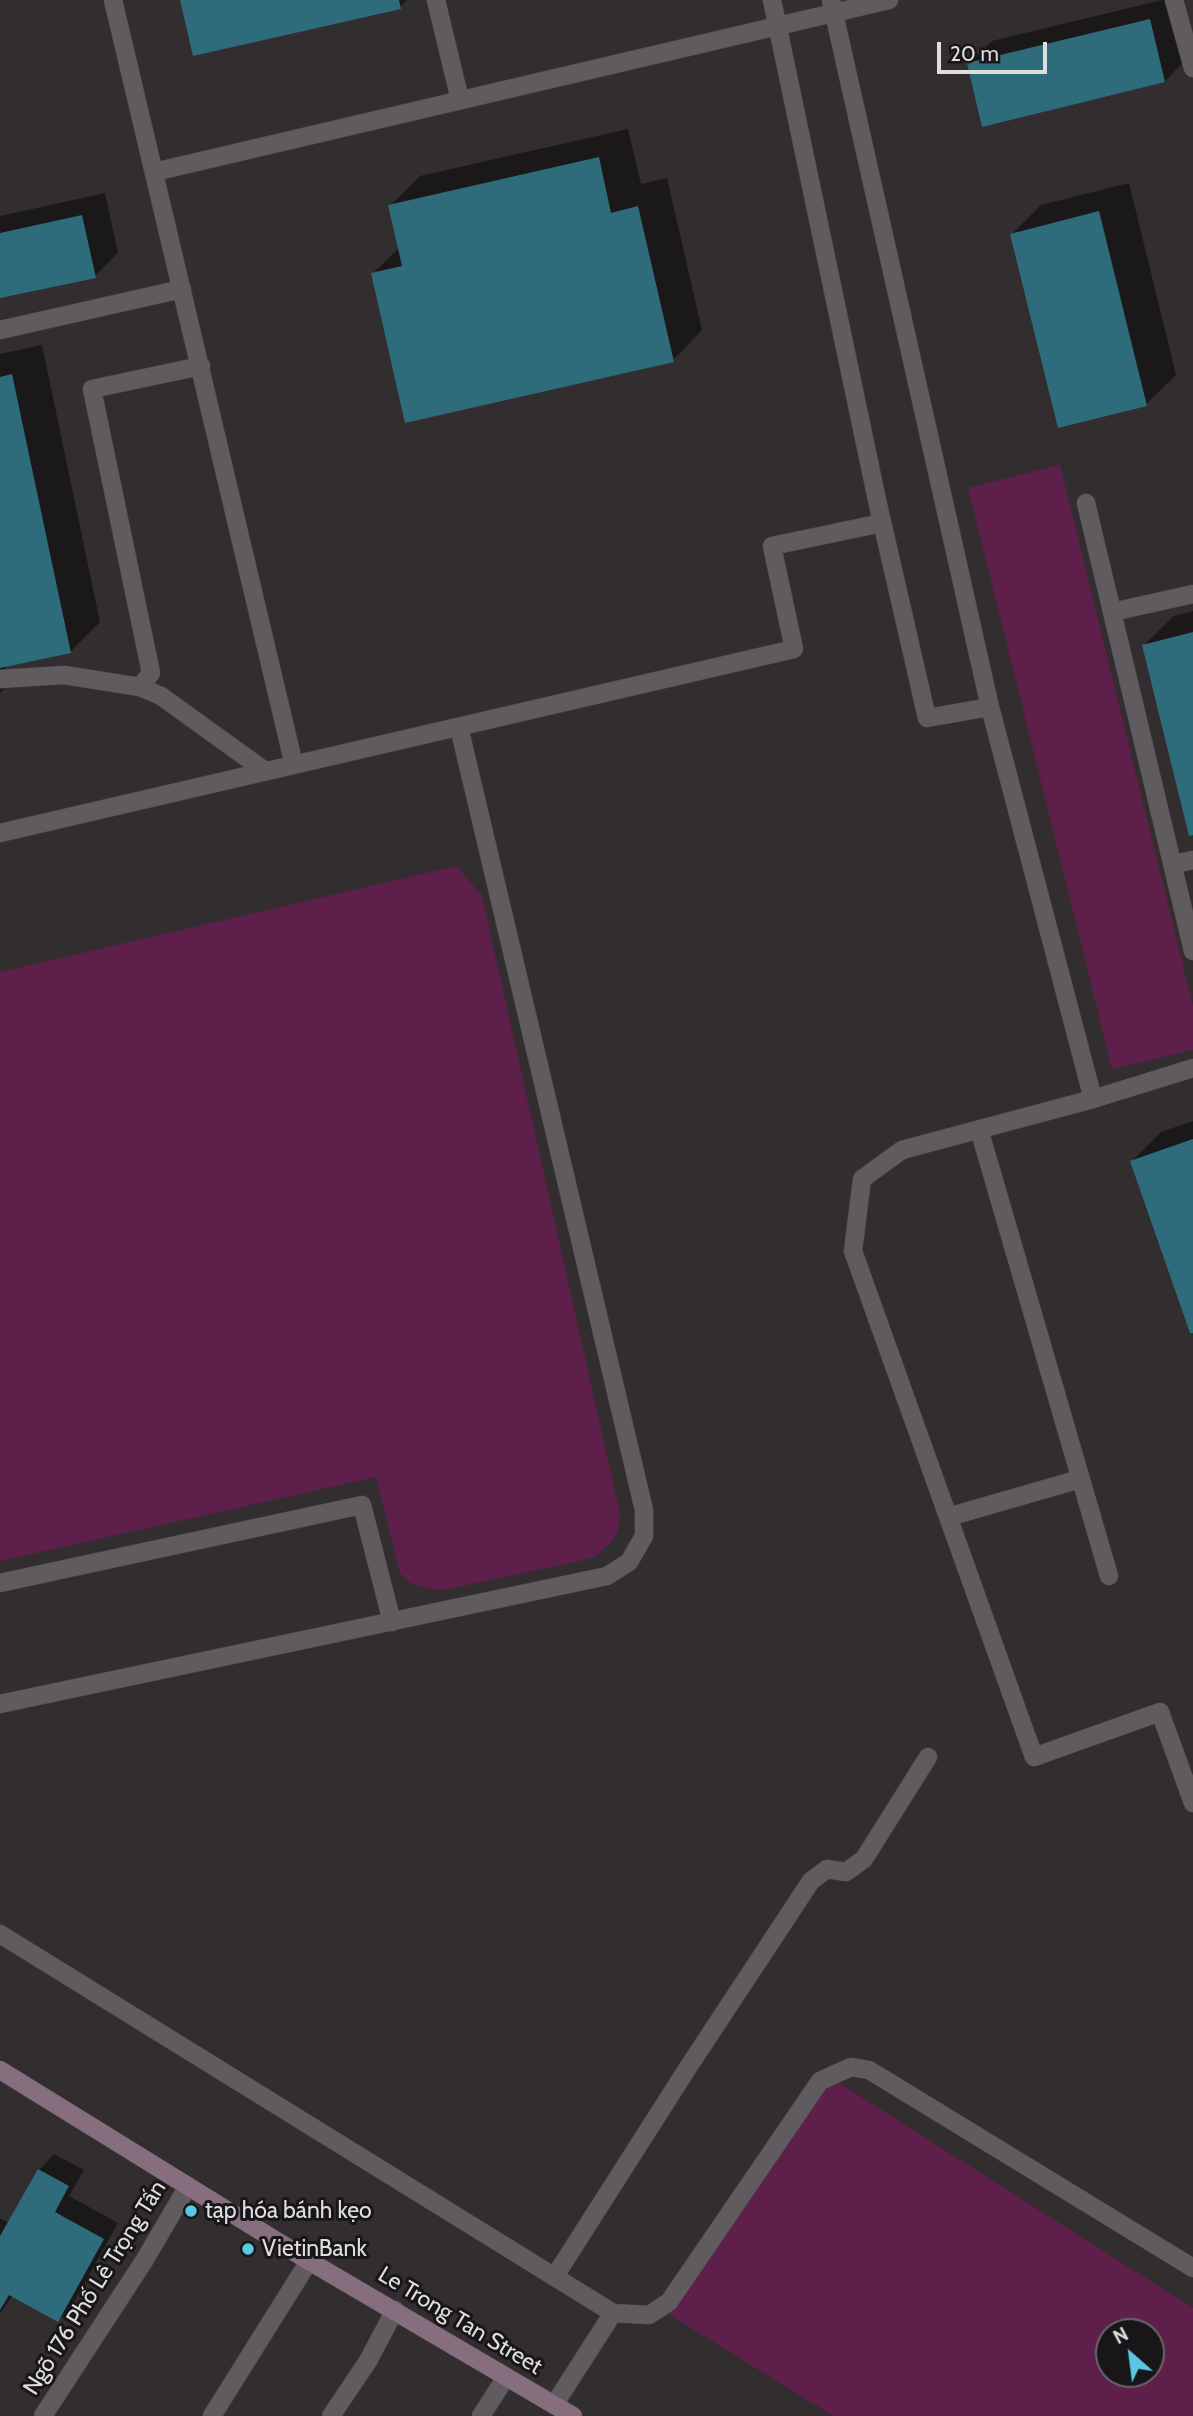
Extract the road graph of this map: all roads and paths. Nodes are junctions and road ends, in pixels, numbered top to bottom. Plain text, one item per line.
1 (113, 0) edge
2 (436, 0) edge
3 (772, 0) edge
4 (888, 0) edge
5 (1174, 0) edge
6 (832, 7) edge
7 (778, 26) junction
8 (1193, 68) edge
9 (460, 100) junction
10 (154, 172) junction
11 (182, 289) junction
12 (0, 330) edge
13 (201, 366) junction
14 (1086, 503) dead end
15 (882, 523) junction
16 (1193, 594) edge
17 (1112, 612) junction
18 (0, 679) edge
19 (140, 687) junction
20 (989, 707) junction
21 (459, 727) junction
22 (294, 765) junction
23 (265, 771) junction
24 (0, 833) edge
25 (1193, 860) edge
26 (1173, 864) junction
27 (1193, 951) edge
28 (1193, 1068) edge
29 (1093, 1099) junction
30 (979, 1129) junction
31 (1080, 1479) junction
32 (948, 1517) junction
33 (1109, 1576) dead end
34 (0, 1583) edge
35 (392, 1622) junction
36 (0, 1704) edge
37 (928, 1757) dead end
38 (1193, 1803) edge
39 (0, 1934) edge
40 (0, 2070) edge
41 (188, 2186) junction
42 (309, 2261) junction
43 (1193, 2268) edge
44 (555, 2276) junction
45 (395, 2310) junction
46 (613, 2313) junction
47 (506, 2377) junction
48 (554, 2405) junction
49 (43, 2416) edge
50 (212, 2416) edge
51 (331, 2416) edge
52 (481, 2416) edge
53 (573, 2416) edge

1 - 10 street
2 - 9 street
3 - 7 street
4 - 6 street
5 - 8 street
6 - 7 street
6 - 20 street
7 - 9 street
7 - 15 street
9 - 10 street
10 - 11 street
11 - 12 street
11 - 13 street
13 - 19 street
13 - 22 street
14 - 17 street
15 - 20 street
15 - 21 street
16 - 17 street
17 - 26 street
18 - 19 street
19 - 23 street
20 - 29 street
21 - 22 street
21 - 35 street
22 - 23 street
23 - 24 street
25 - 26 street
26 - 27 street
28 - 29 street
29 - 30 street
30 - 31 street
30 - 32 street
31 - 32 street
31 - 33 street
32 - 38 street
34 - 35 street
35 - 36 street
37 - 44 street
39 - 44 street
40 - 41 main road, Le Trong Tan Street
41 - 42 main road, Le Trong Tan Street
41 - 49 street, Ngõ 176 Phố Lê Trọng Tấn
42 - 45 main road, Le Trong Tan Street
42 - 50 street
43 - 46 street
44 - 46 street
45 - 47 main road, Le Trong Tan Street
45 - 51 street
46 - 48 street
47 - 48 main road, Le Trong Tan Street
47 - 52 street
48 - 53 main road, Le Trong Tan Street

